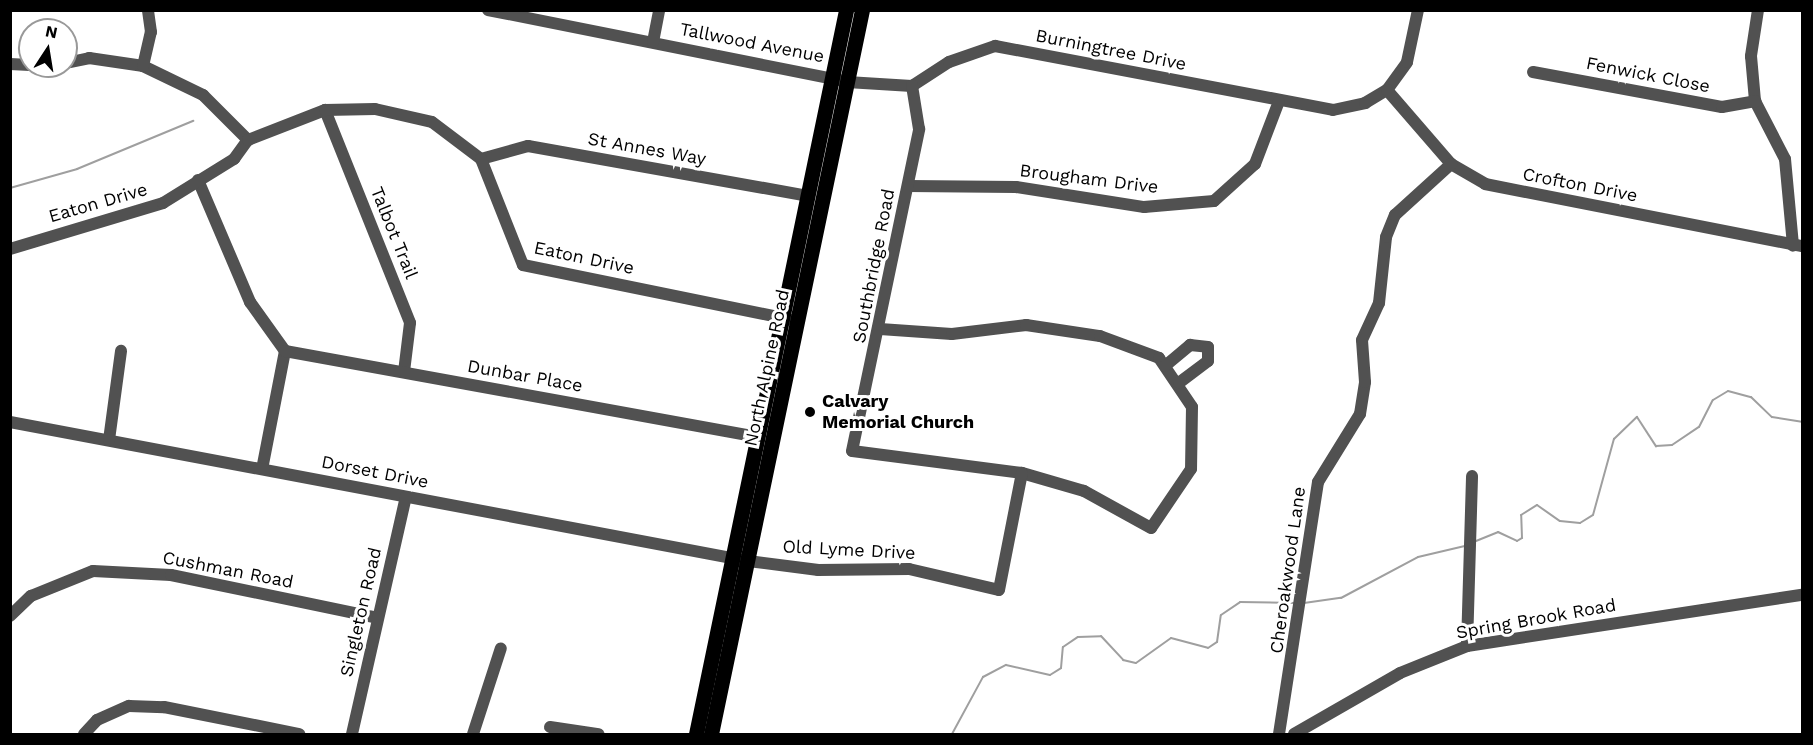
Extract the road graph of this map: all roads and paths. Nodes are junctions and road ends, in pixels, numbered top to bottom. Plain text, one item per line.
1 (148, 10) edge
2 (488, 10) edge
3 (659, 10) edge
4 (846, 10) edge
5 (862, 10) edge
6 (1418, 10) edge
7 (1758, 10) edge
8 (653, 42) junction
9 (78, 60) edge
10 (143, 66) junction
11 (1533, 72) dead end
12 (840, 80) junction
13 (912, 86) junction
14 (1387, 90) junction
15 (1755, 100) junction
16 (1279, 101) junction
17 (325, 110) junction
18 (248, 140) junction
19 (481, 159) junction
20 (1451, 165) junction
21 (198, 180) junction
22 (908, 186) junction
23 (808, 196) junction
24 (1798, 246) edge
25 (10, 249) edge
26 (790, 319) junction
27 (880, 328) junction
28 (121, 351) dead end
29 (285, 351) junction
30 (1162, 362) junction
31 (404, 372) junction
32 (1179, 383) junction
33 (10, 422) edge
34 (757, 437) junction
35 (109, 441) junction
36 (262, 469) junction
37 (1022, 473) junction
38 (1472, 476) dead end
39 (406, 497) junction
40 (732, 557) junction
41 (748, 561) junction
42 (1803, 595) edge
43 (10, 616) edge
44 (378, 618) junction
45 (1467, 646) junction
46 (501, 648) dead end
47 (550, 727) dead end
48 (84, 735) edge
49 (299, 735) edge
50 (352, 735) edge
51 (474, 735) edge
52 (598, 735) edge
53 (696, 735) edge
54 (711, 735) edge
55 (1279, 735) edge
56 (1294, 735) edge

1 - 10 street
2 - 8 street, Tallwood Avenue
3 - 8 street
4 - 12 main road, North Alpine Road
5 - 12 main road, North Alpine Road
6 - 14 street
7 - 15 street
8 - 12 street, Tallwood Avenue
9 - 10 street
10 - 18 street
11 - 15 street, Fenwick Close
12 - 13 street
12 - 23 main road, North Alpine Road
12 - 26 main road, North Alpine Road
13 - 16 street, Burningtree Drive
13 - 22 street, Southbridge Road
14 - 16 street, Burningtree Drive
14 - 20 street, Crofton Drive
15 - 24 street
16 - 22 street, Brougham Drive
17 - 18 street, Eaton Drive
17 - 19 street, Eaton Drive
17 - 31 street, Talbot Trail
18 - 21 street, Eaton Drive
19 - 23 street, St Annes Way
19 - 26 street, Eaton Drive
20 - 24 street, Crofton Drive
20 - 55 street, Cheroakwood Lane
21 - 25 street, Eaton Drive
21 - 29 street
22 - 27 street, Southbridge Road
23 - 26 main road, North Alpine Road
26 - 34 main road, North Alpine Road
26 - 41 main road, North Alpine Road
27 - 30 street
27 - 37 street, Southbridge Road
28 - 35 street
29 - 31 street, Dunbar Place
29 - 36 street
30 - 32 street
30 - 32 street
31 - 34 street, Dunbar Place
32 - 37 street
33 - 35 street, Dorset Drive
34 - 40 main road, North Alpine Road
35 - 36 street, Dorset Drive
36 - 39 street, Dorset Drive
37 - 41 street, Old Lyme Drive
38 - 45 street
39 - 40 street, Dorset Drive
39 - 44 street, Singleton Road
40 - 41 street, Old Lyme Drive
40 - 53 main road, North Alpine Road
41 - 54 main road, North Alpine Road
42 - 45 street, Spring Brook Road
43 - 44 street, Cushman Road
44 - 50 street, Singleton Road
45 - 56 street, Spring Brook Road
46 - 51 street
47 - 52 street
48 - 49 street

